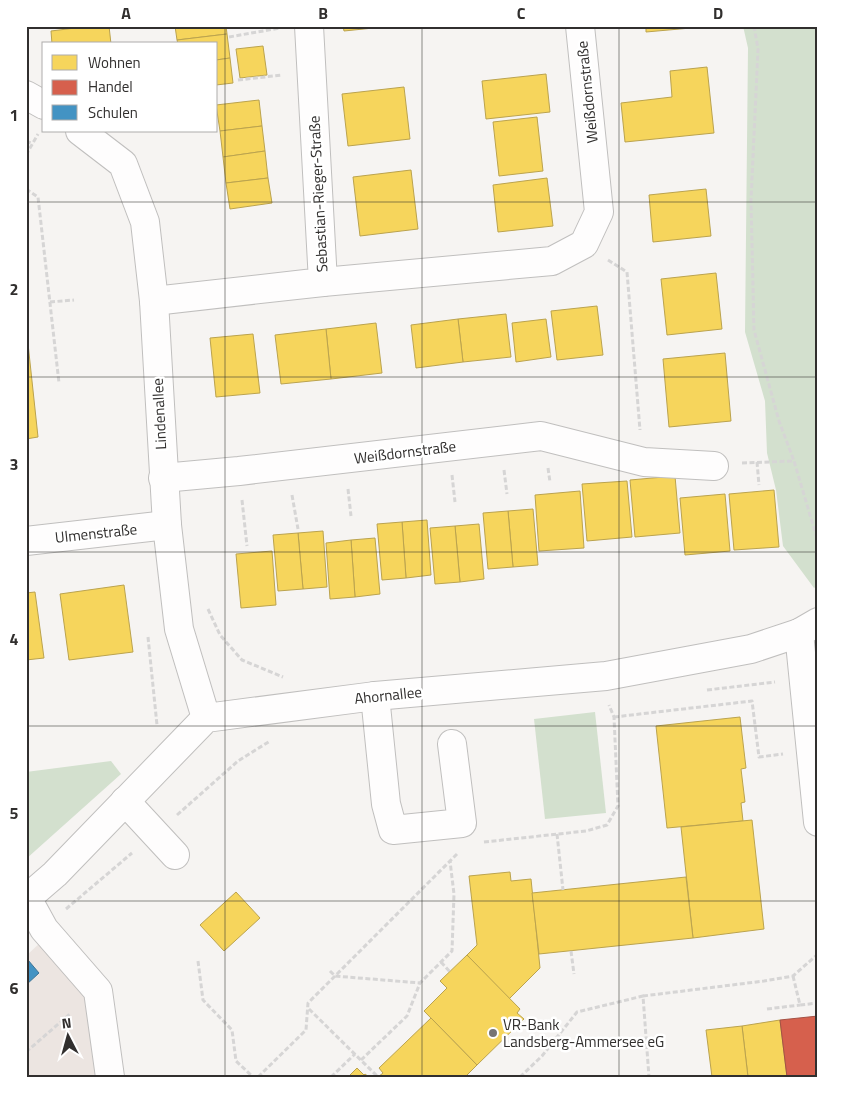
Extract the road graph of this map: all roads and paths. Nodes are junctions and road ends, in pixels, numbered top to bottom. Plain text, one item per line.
1 (580, 26) edge
2 (754, 26) edge
3 (296, 27) edge
4 (229, 37) dead end
5 (311, 72) junction
6 (238, 80) dead end
7 (26, 95) edge
8 (818, 112) edge
9 (42, 118) edge
10 (81, 132) edge
11 (26, 141) edge
12 (32, 144) junction
13 (26, 154) edge
14 (26, 189) edge
15 (584, 244) junction
16 (818, 248) edge
17 (323, 282) junction
18 (74, 300) dead end
19 (154, 301) junction
20 (50, 302) junction
21 (59, 383) dead end
22 (794, 461) junction
23 (644, 462) junction
24 (757, 462) junction
25 (714, 466) joint
26 (239, 471) junction
27 (163, 478) junction
28 (758, 485) dead end
29 (167, 525) junction
30 (26, 541) edge
31 (818, 542) edge
32 (246, 546) dead end
33 (176, 596) junction
34 (808, 628) edge
35 (148, 634) dead end
36 (606, 676) junction
37 (285, 678) dead end
38 (375, 696) junction
39 (614, 717) junction
40 (206, 718) junction
41 (157, 728) dead end
42 (452, 744) dead end
43 (759, 757) dead end
44 (125, 801) junction
45 (818, 822) edge
46 (557, 834) junction
47 (475, 843) dead end
48 (461, 850) dead end
49 (175, 855) dead end
50 (450, 861) junction
51 (563, 890) dead end
52 (27, 899) edge
53 (571, 951) dead end
54 (818, 954) edge
55 (198, 961) dead end
56 (441, 962) junction
57 (330, 971) dead end
58 (450, 972) dead end
59 (574, 974) dead end
60 (335, 976) junction
61 (793, 976) junction
62 (420, 983) junction
63 (98, 991) junction
64 (643, 996) junction
65 (818, 1003) edge
66 (800, 1005) junction
67 (309, 1008) junction
68 (767, 1009) dead end
69 (26, 1052) edge
70 (355, 1054) junction
71 (361, 1060) junction
72 (110, 1077) edge
73 (253, 1077) edge
74 (258, 1077) edge
75 (331, 1077) edge
76 (378, 1077) edge
77 (520, 1077) edge
78 (649, 1077) edge

1 - 15 street, Weißdornstraße
2 - 22 path
3 - 4 path
3 - 5 street, Sebastian-Rieger-Straße
5 - 6 path
5 - 17 street, Sebastian-Rieger-Straße
7 - 9 street
8 - 16 path
9 - 12 path
10 - 19 street, Lindenallee
11 - 12 path
12 - 13 path
14 - 20 path
15 - 17 street
15 - 23 path
17 - 19 street, Sebastian-Rieger-Straße
18 - 20 path
19 - 27 street, Lindenallee
20 - 21 path
22 - 24 path
22 - 31 path
23 - 25 street, Weißdornstraße
23 - 26 street, Weißdornstraße
24 - 25 path
24 - 28 path
26 - 27 street, Weißdornstraße
26 - 32 path
27 - 29 street, Lindenallee
29 - 30 street, Ulmenstraße
29 - 33 street, Lindenallee
33 - 37 path
33 - 40 street, Lindenallee
34 - 36 street, Ahornallee
34 - 45 street
35 - 41 path
36 - 38 street, Ahornallee
36 - 39 path
38 - 40 street, Ahornallee
38 - 42 street
39 - 43 path
39 - 46 path
40 - 44 street
44 - 49 street
44 - 52 street
46 - 47 path
46 - 51 path
48 - 50 path
50 - 56 path
50 - 60 path
52 - 63 street
53 - 59 path
54 - 61 path
55 - 73 path
56 - 58 path
56 - 62 path
57 - 60 path
60 - 62 path
60 - 67 path
61 - 64 path
61 - 66 path
62 - 71 path
63 - 69 path
63 - 72 street
64 - 77 path
64 - 78 path
65 - 66 path
66 - 68 path
67 - 70 path
67 - 74 path
70 - 71 path
70 - 75 path
71 - 76 path

